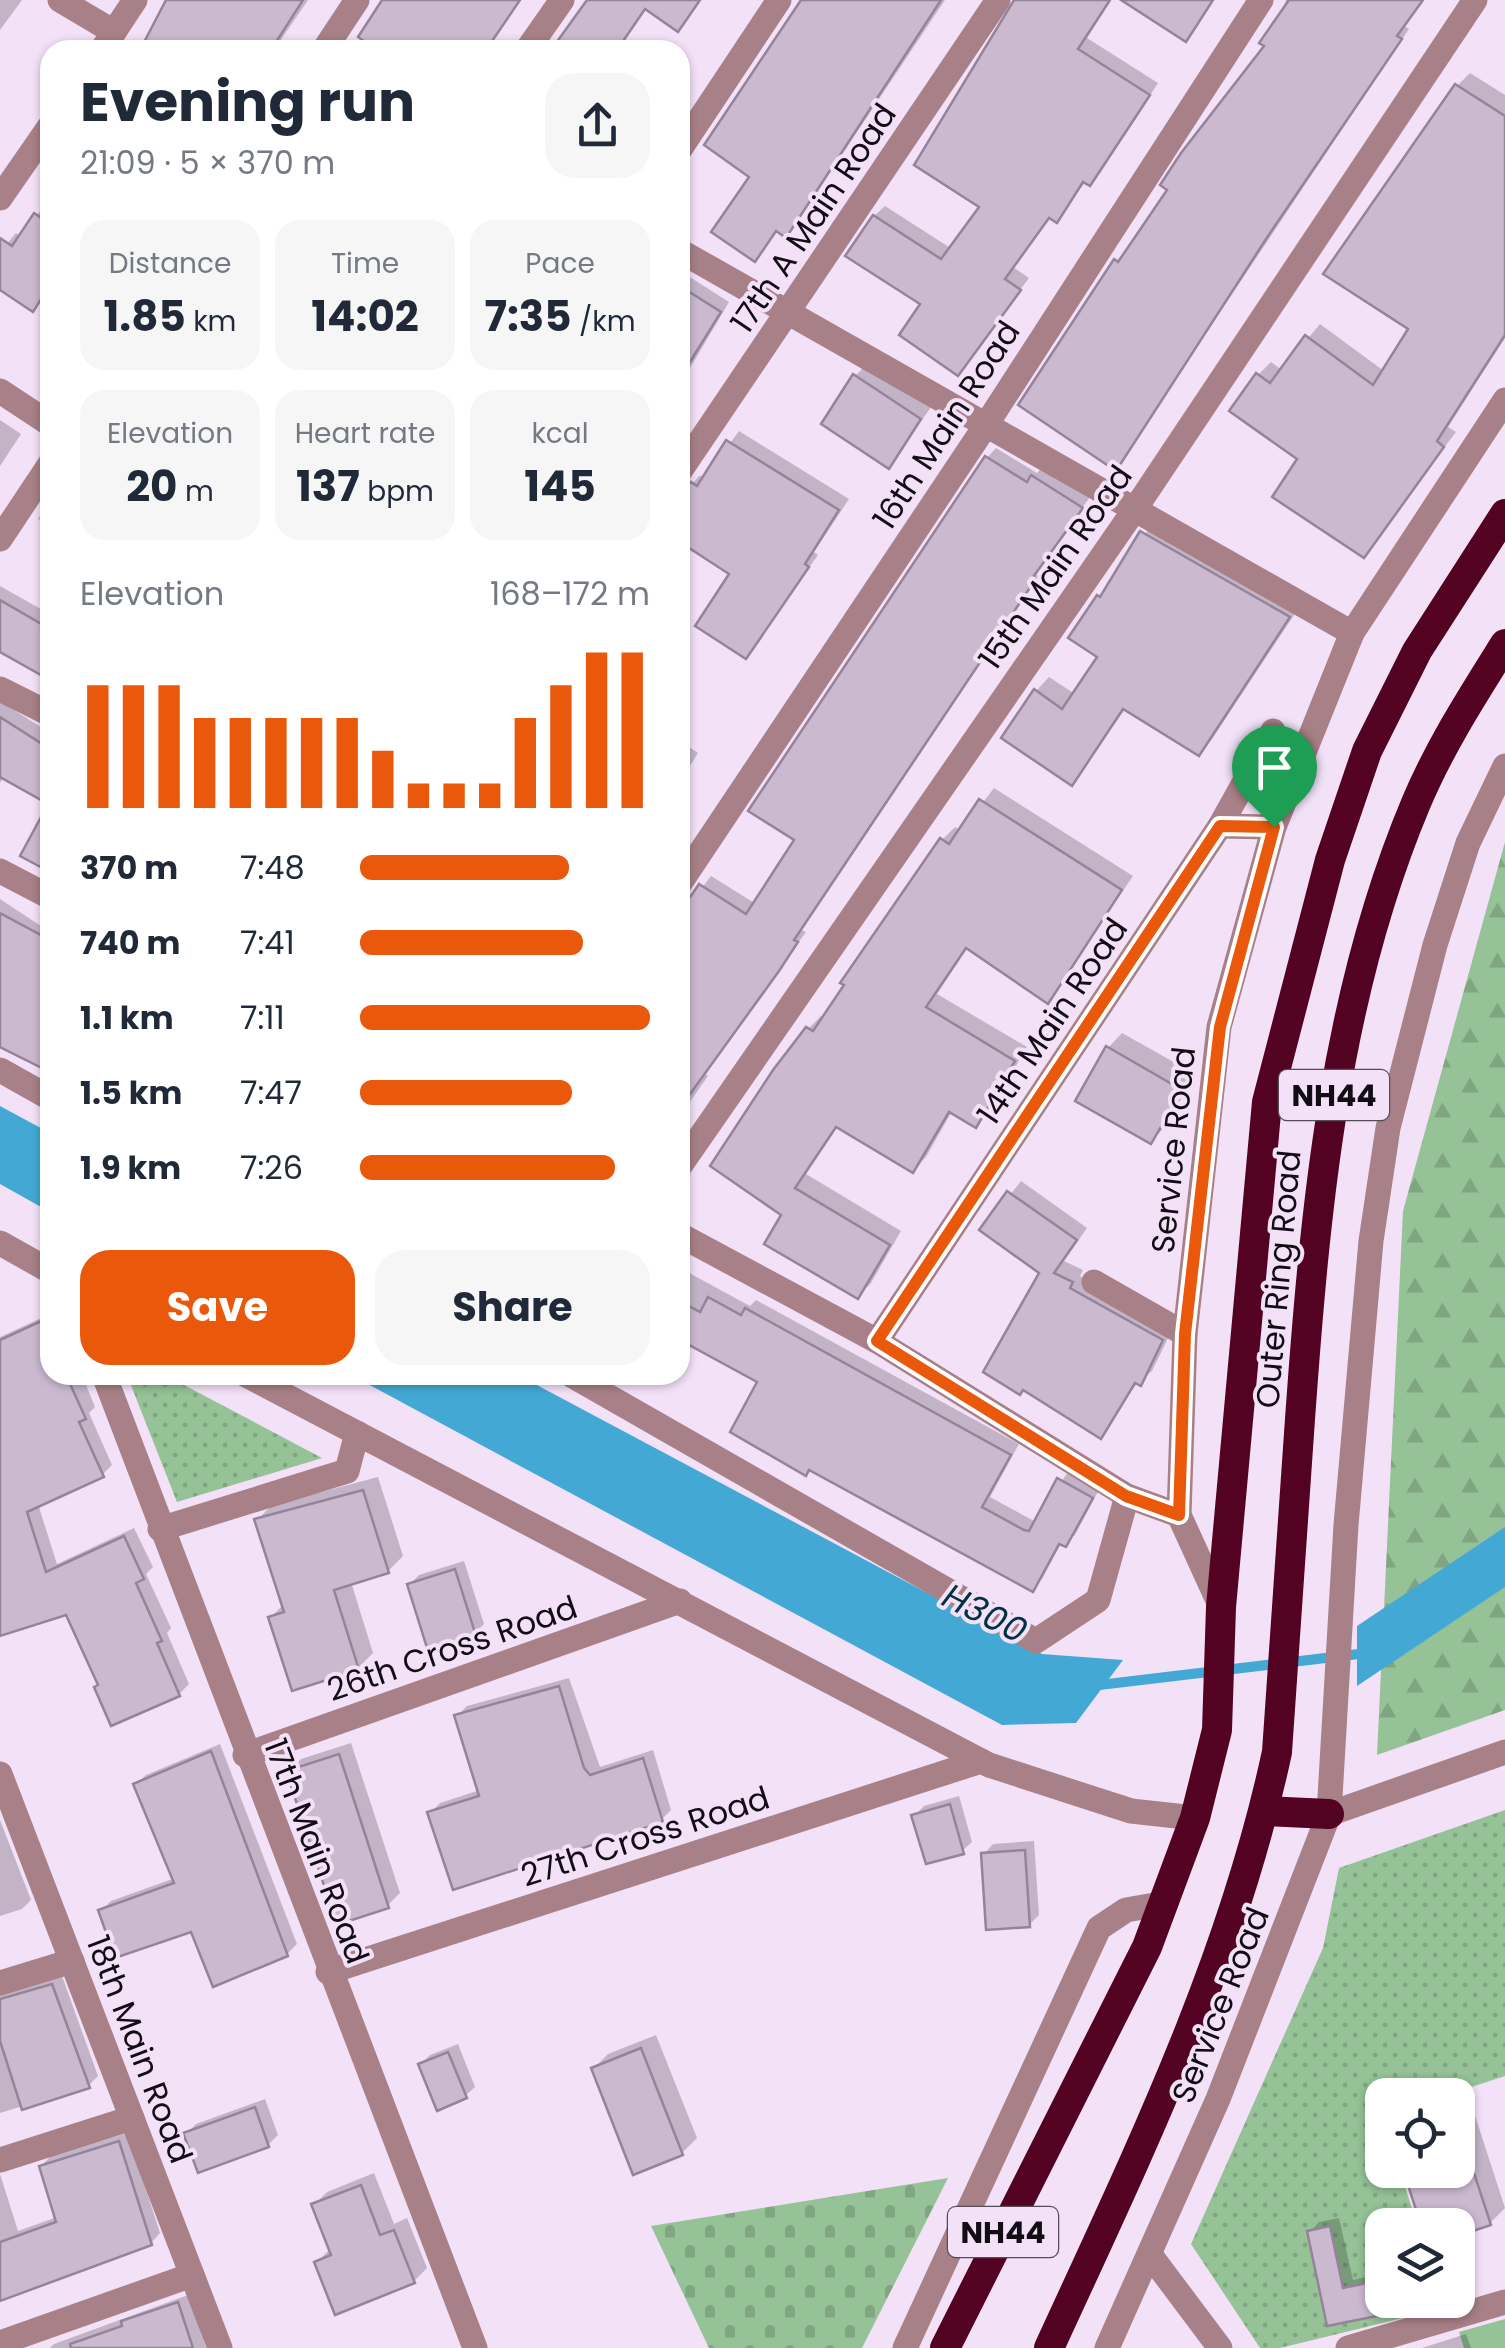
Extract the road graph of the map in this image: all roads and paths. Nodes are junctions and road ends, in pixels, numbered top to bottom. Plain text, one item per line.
1 (60, 0) edge
2 (134, 0) edge
3 (357, 0) edge
4 (562, 0) edge
5 (780, 0) edge
6 (998, 0) edge
7 (1261, 0) edge
8 (1475, 0) edge
9 (107, 40) edge
10 (109, 40) edge
11 (332, 40) edge
12 (535, 40) edge
13 (690, 135) edge
14 (40, 139) edge
15 (3, 186) edge
16 (690, 256) edge
17 (789, 313) junction
18 (0, 391) edge
19 (1505, 400) edge
20 (40, 417) edge
21 (986, 425) junction
22 (690, 457) edge
23 (40, 479) edge
24 (1135, 509) junction
25 (1505, 514) edge
26 (0, 539) edge
27 (1352, 633) junction
28 (1505, 644) edge
29 (0, 689) edge
30 (40, 709) edge
31 (1273, 730) dead end
32 (1505, 766) edge
33 (1220, 826) junction
34 (1274, 827) junction
35 (690, 868) edge
36 (0, 871) edge
37 (40, 892) edge
38 (0, 1070) edge
39 (40, 1092) edge
40 (690, 1152) edge
41 (690, 1240) edge
42 (0, 1243) edge
43 (40, 1265) edge
44 (1094, 1282) dead end
45 (1185, 1334) junction
46 (877, 1341) junction
47 (108, 1385) edge
48 (265, 1385) edge
49 (588, 1385) edge
50 (357, 1433) junction
51 (1126, 1496) junction
52 (1179, 1515) junction
53 (160, 1529) junction
54 (680, 1602) junction
55 (1221, 1607) junction
56 (1505, 1752) edge
57 (245, 1755) junction
58 (981, 1761) junction
59 (2, 1785) edge
60 (1264, 1811) junction
61 (1329, 1814) junction
62 (1196, 1818) junction
63 (1166, 1903) junction
64 (72, 1961) junction
65 (328, 1972) junction
66 (0, 1983) edge
67 (132, 2118) junction
68 (0, 2160) edge
69 (1150, 2256) junction
70 (192, 2275) junction
71 (1505, 2302) edge
72 (0, 2343) edge
73 (220, 2348) edge
74 (475, 2348) edge
75 (905, 2348) edge
76 (944, 2348) edge
77 (1048, 2348) edge
78 (1107, 2348) edge
79 (1220, 2348) edge
80 (1348, 2348) edge

1 - 9 street
2 - 10 street
3 - 11 street
4 - 12 street
5 - 13 street
6 - 17 street, 17th A Main Road
7 - 21 street, 16th Main Road
8 - 24 street, 15th Main Road
14 - 15 street
16 - 17 street
17 - 21 street
17 - 22 street, 17th A Main Road
18 - 20 street
19 - 27 street, Service Road
21 - 24 street
21 - 35 street, 16th Main Road
23 - 26 street
24 - 27 street
24 - 40 street, 15th Main Road
25 - 55 highway, Outer Ring Road / NH44
27 - 34 street, Service Road
28 - 60 highway, Outer Ring Road / NH44
29 - 30 street
31 - 33 street, 14th Main Road
32 - 61 street, Service Road
33 - 34 street
33 - 46 street, 14th Main Road
34 - 45 street, Service Road
36 - 37 street
38 - 39 street
41 - 46 street
42 - 43 street
44 - 45 street
45 - 52 street, Service Road
46 - 51 street
47 - 53 street, 17th Main Road
48 - 50 street
49 - 51 street
50 - 53 street
50 - 54 street
51 - 52 street
52 - 55 street, Service Road
53 - 57 street, 17th Main Road
54 - 57 street, 26th Cross Road
54 - 58 street
55 - 62 highway, Outer Ring Road / NH44
56 - 61 street
57 - 65 street, 17th Main Road
58 - 62 street
58 - 65 street, 27th Cross Road
59 - 64 street, 18th Main Road
60 - 61 highway
60 - 77 highway, Outer Ring Road / NH44
61 - 69 street, Service Road
62 - 63 highway, Outer Ring Road / NH44
63 - 75 street
63 - 76 highway, NH44
64 - 66 street
64 - 67 street, 18th Main Road
65 - 74 street, 17th Main Road
67 - 68 street
67 - 70 street, 18th Main Road
69 - 78 street, Service Road
69 - 79 street
70 - 72 street
70 - 73 street, 18th Main Road
71 - 80 street

